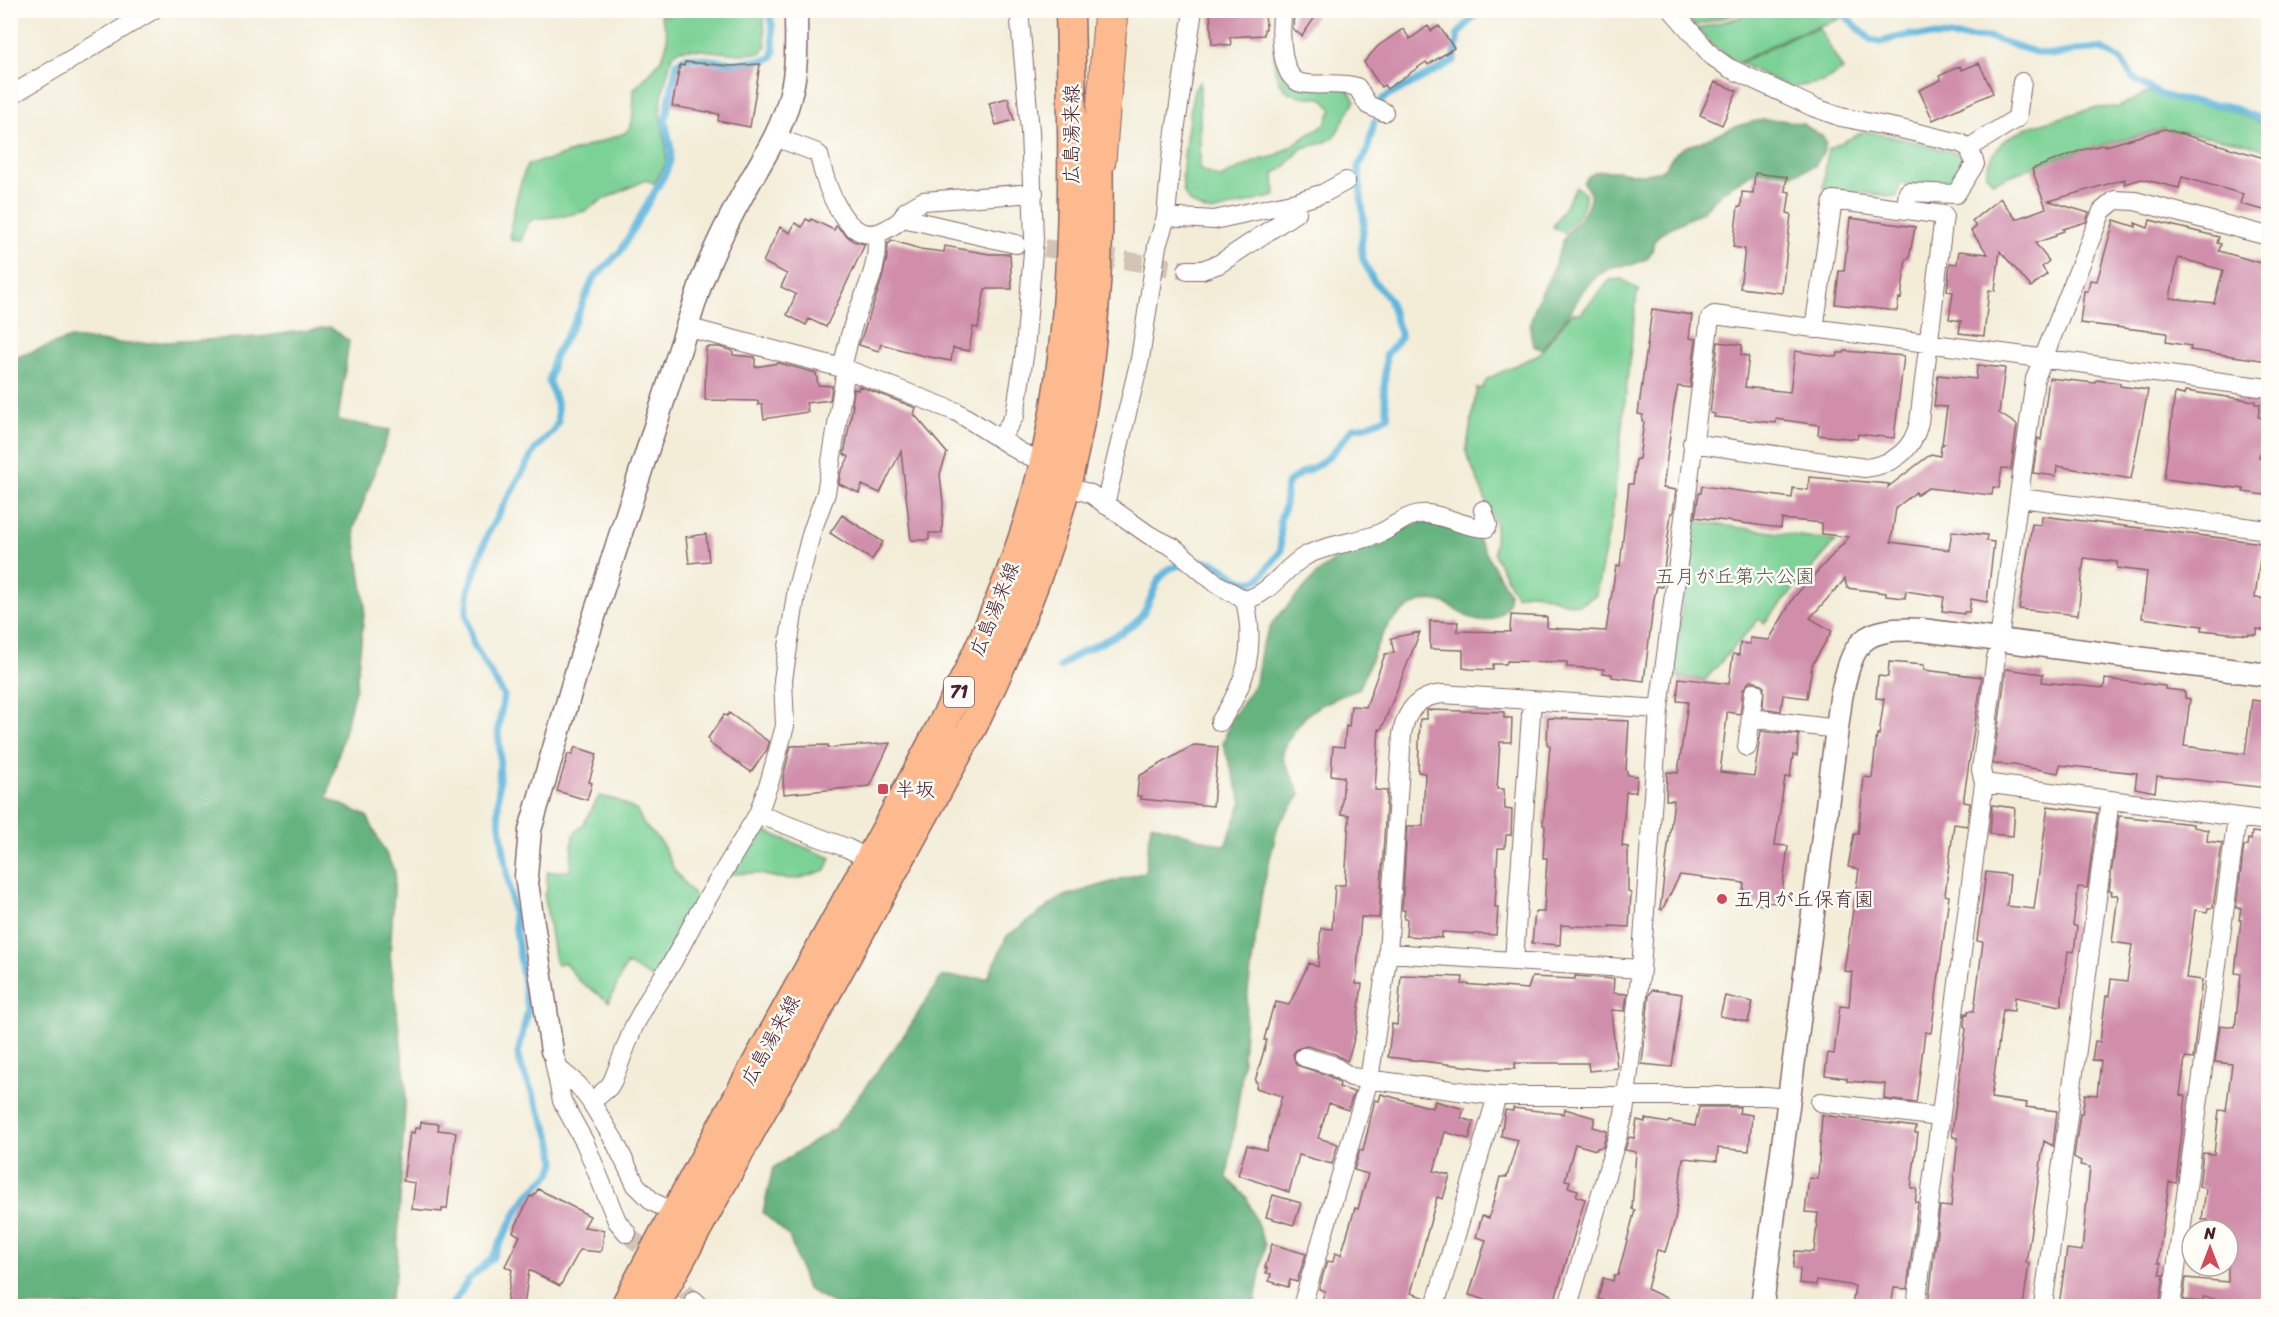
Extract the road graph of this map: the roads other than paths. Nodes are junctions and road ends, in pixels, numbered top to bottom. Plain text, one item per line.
1 (153, 10) edge
2 (796, 10) edge
3 (1019, 10) edge
4 (1070, 10) edge
5 (1096, 10) edge
6 (1111, 10) edge
7 (1193, 10) edge
8 (1283, 10) edge
9 (1672, 10) edge
10 (2022, 82) dead end
11 (10, 96) edge
12 (1384, 112) dead end
13 (775, 137) junction
14 (1969, 148) junction
15 (1099, 161) junction
16 (1346, 181) dead end
17 (1034, 193) junction
18 (1296, 202) junction
19 (1906, 210) junction
20 (1166, 217) junction
21 (903, 218) junction
22 (876, 235) junction
23 (2268, 236) edge
24 (1016, 244) tunnel mouth
25 (1187, 270) tunnel mouth
26 (686, 327) junction
27 (1814, 329) junction
28 (1929, 344) junction
29 (2042, 358) junction
30 (844, 368) junction
31 (2268, 388) edge
32 (1001, 438) junction
33 (1692, 443) junction
34 (1044, 462) junction
35 (1066, 486) junction
36 (2020, 498) junction
37 (1105, 505) junction
38 (1483, 510) dead end
39 (2268, 530) edge
40 (1245, 600) junction
41 (1997, 648) junction
42 (2268, 675) edge
43 (1755, 692) dead end
44 (1532, 700) junction
45 (1659, 709) junction
46 (1751, 718) junction
47 (1220, 722) dead end
48 (1837, 729) junction
49 (1747, 747) dead end
50 (1984, 783) junction
51 (2110, 800) junction
52 (759, 814) junction
53 (2237, 817) junction
54 (2268, 821) edge
55 (869, 859) junction
56 (1388, 953) junction
57 (1514, 961) junction
58 (1641, 969) junction
59 (552, 1051) junction
60 (1304, 1057) dead end
61 (1369, 1080) junction
62 (1497, 1096) junction
63 (1625, 1096) junction
64 (1790, 1098) junction
65 (591, 1102) junction
66 (1820, 1102) dead end
67 (1940, 1117) junction
68 (675, 1213) junction
69 (627, 1233) tunnel mouth
70 (625, 1306) edge
71 (655, 1306) edge
72 (1302, 1306) edge
73 (1436, 1306) edge
74 (1568, 1306) edge
75 (1762, 1306) edge
76 (1916, 1306) edge
77 (2043, 1306) edge
78 (2171, 1306) edge

1 - 11 street
2 - 13 street
3 - 17 street
4 - 34 main road, 広島湯来線 / 71
5 - 15 main road, 広島湯来線 / 71
6 - 15 highway
7 - 20 street
8 - 12 street
9 - 14 street
10 - 14 street
13 - 22 street
13 - 26 street
14 - 19 street
15 - 35 main road, 広島湯来線 / 71
16 - 18 street
17 - 21 street
17 - 32 street
18 - 20 street
18 - 25 street
19 - 27 street
19 - 28 street
20 - 37 street
21 - 22 street
21 - 24 street
22 - 30 street
23 - 29 street
26 - 30 street
26 - 59 street
27 - 28 street
27 - 33 street
28 - 29 street
28 - 33 street
29 - 31 street
29 - 36 street
30 - 32 street
30 - 52 street
32 - 34 street
33 - 45 street
34 - 55 main road, 広島湯来線 / 71
35 - 37 street
35 - 71 main road, 広島湯来線 / 71
36 - 39 street
36 - 41 street
37 - 40 street
38 - 40 street
40 - 47 street
41 - 42 street
41 - 48 street
41 - 50 street
43 - 46 street
44 - 45 street
44 - 56 street
44 - 57 street
45 - 58 street
46 - 48 street
46 - 49 street
48 - 64 street
50 - 51 street
50 - 67 street
51 - 53 street
51 - 77 street
52 - 55 street
52 - 65 street
53 - 54 street
53 - 78 street
55 - 68 main road, 広島湯来線 / 71
56 - 57 street
56 - 61 street
57 - 58 street
58 - 63 street
59 - 65 street
59 - 69 street
60 - 61 street
61 - 62 street
61 - 72 street
62 - 63 street
62 - 73 street
63 - 64 street
63 - 74 street
64 - 75 street
65 - 68 street
66 - 67 street
67 - 76 street
68 - 70 main road, 広島湯来線 / 71

